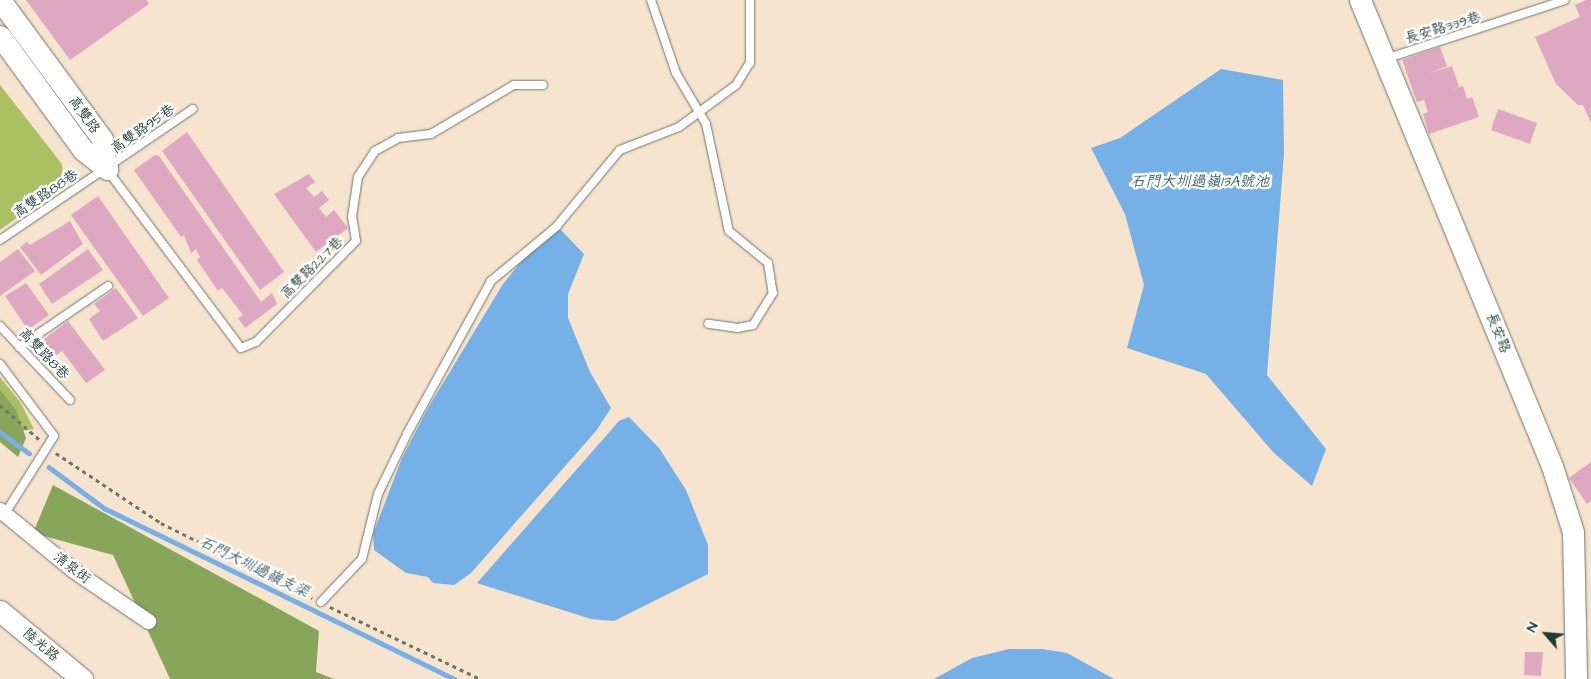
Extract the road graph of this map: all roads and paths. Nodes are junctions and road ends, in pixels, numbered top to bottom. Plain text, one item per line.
1 (0, 0) edge
2 (651, 0) edge
3 (750, 0) edge
4 (1360, 0) edge
5 (1565, 0) edge
6 (0, 36) edge
7 (1385, 59) junction
8 (543, 86) dead end
9 (193, 109) dead end
10 (699, 114) junction
11 (107, 170) junction
12 (0, 240) edge
13 (108, 286) dead end
14 (708, 324) dead end
15 (0, 326) edge
16 (19, 347) junction
17 (0, 364) edge
18 (70, 400) dead end
19 (0, 405) edge
20 (48, 447) junction
21 (2, 512) edge
22 (321, 602) junction
23 (0, 611) edge
24 (148, 620) dead end
25 (82, 679) edge
26 (480, 679) edge
27 (1576, 679) edge

1 - 11 street, 高雙路
2 - 10 lane
3 - 10 lane
4 - 7 street, 長安路
5 - 7 lane, 長安路339巷
6 - 11 street, 高雙路
7 - 27 street, 長安路
8 - 11 lane, 高雙路227巷
9 - 11 lane, 高雙路95巷
10 - 14 lane
10 - 22 lane
11 - 12 lane, 高雙路88巷
13 - 16 lane
15 - 16 lane, 高雙路8巷
16 - 18 lane, 高雙路8巷
17 - 20 lane
19 - 20 path
20 - 21 lane
20 - 22 path
21 - 24 street, 清泉街
22 - 26 path
23 - 25 street, 陸光路

